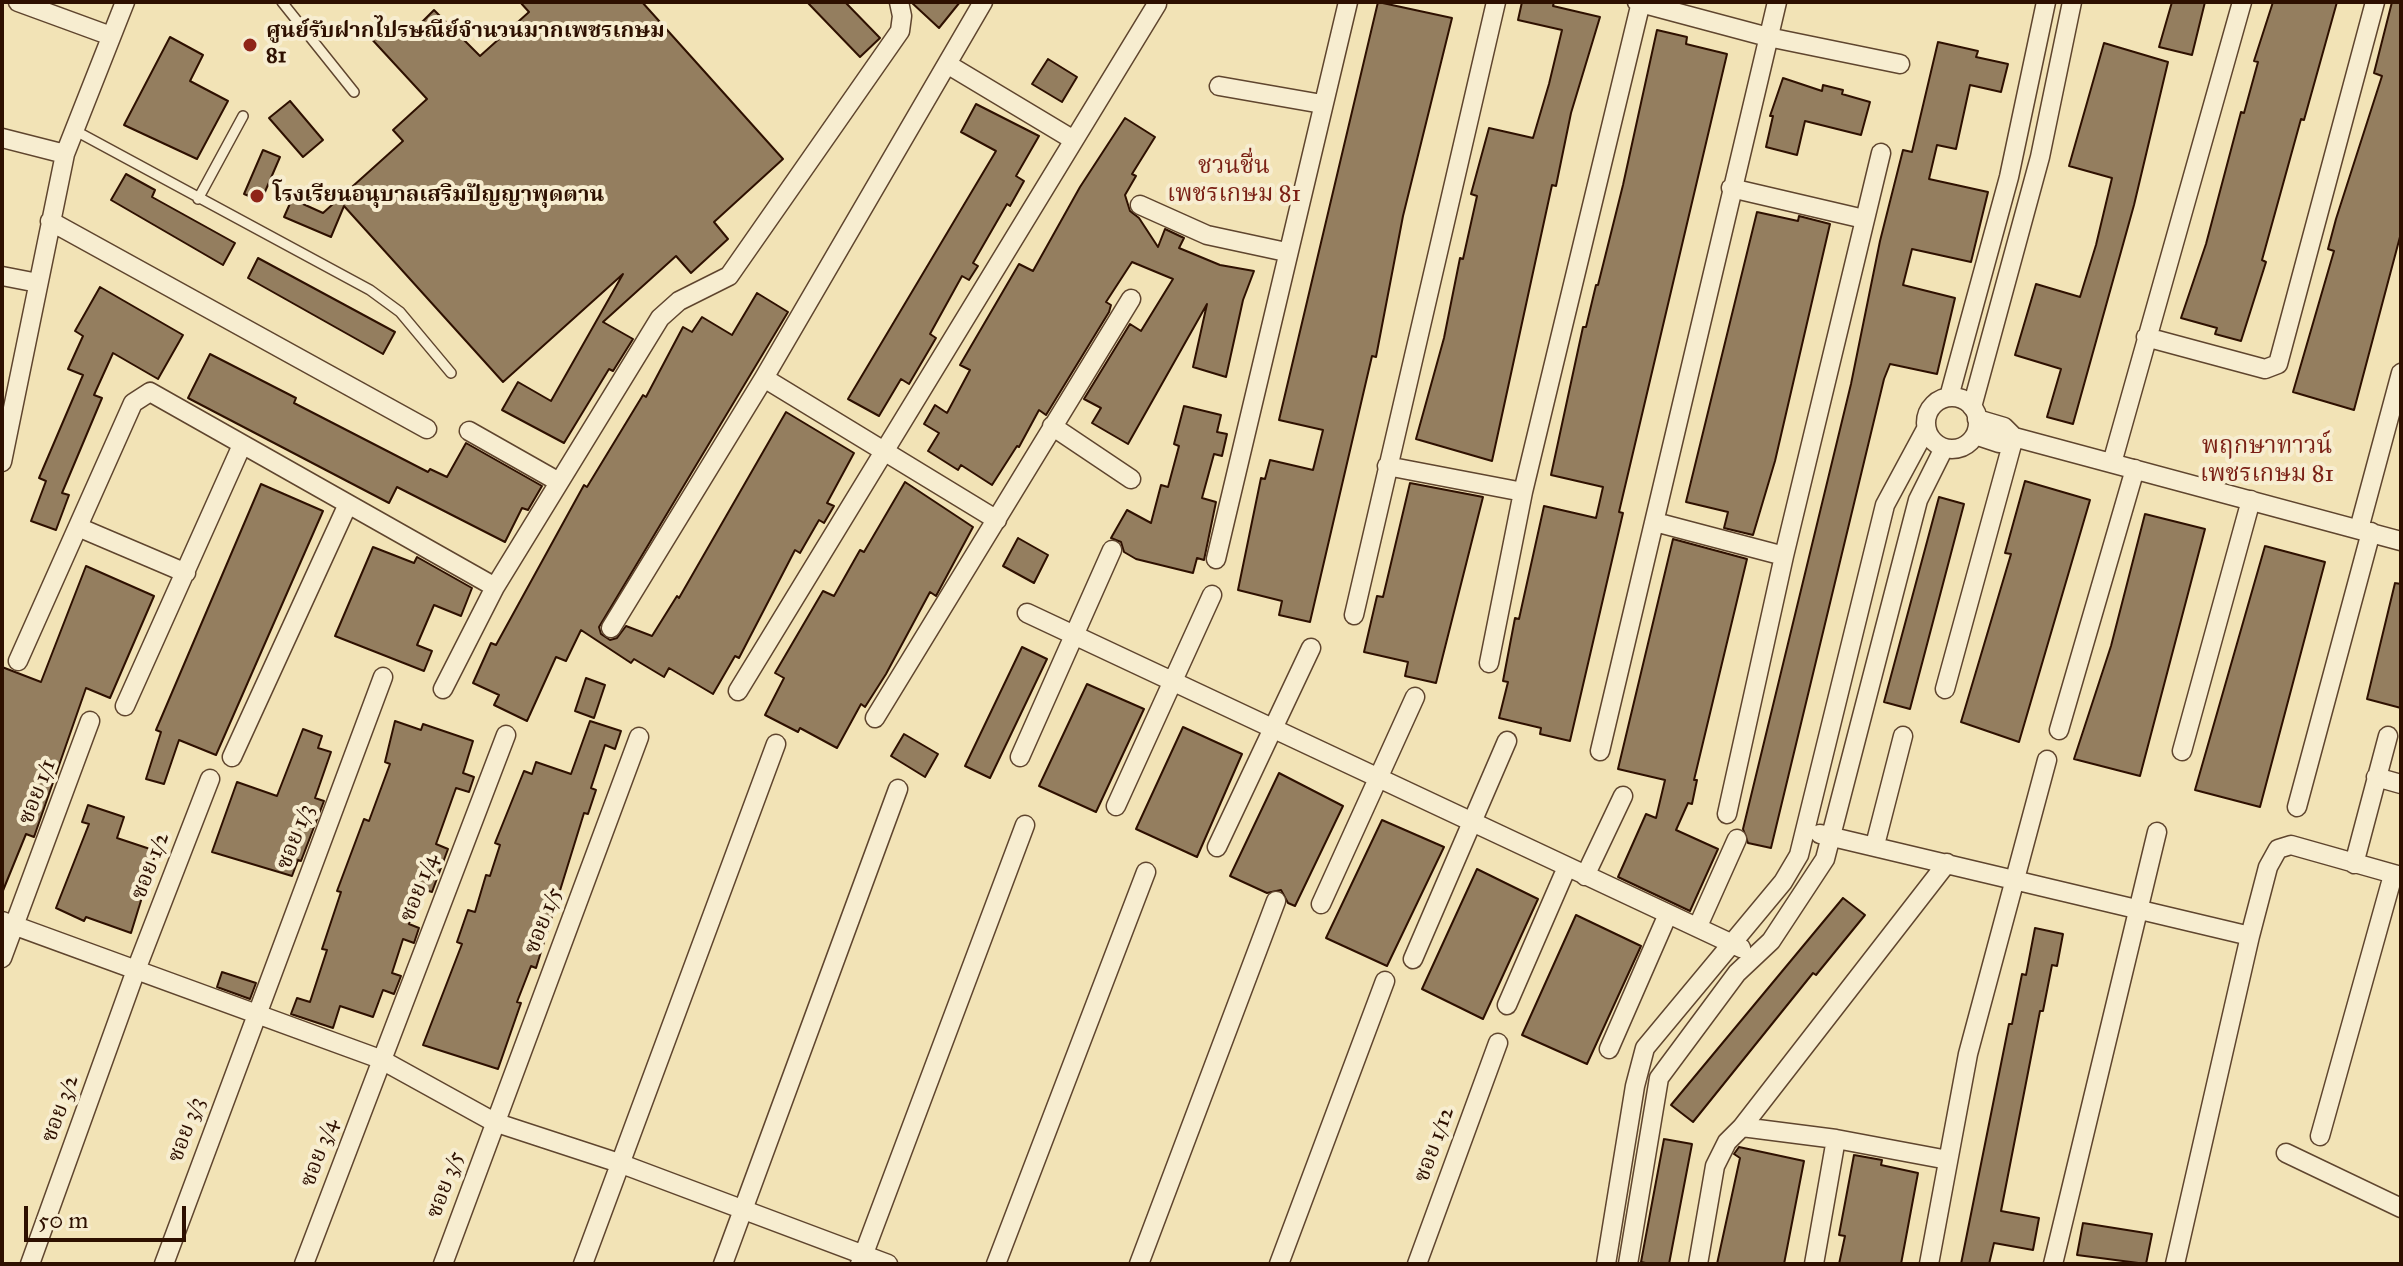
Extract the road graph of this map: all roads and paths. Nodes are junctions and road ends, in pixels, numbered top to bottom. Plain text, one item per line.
1 (18, 2) edge
2 (125, 2) edge
3 (282, 2) edge
4 (899, 2) edge
5 (983, 2) edge
6 (1348, 2) edge
7 (1496, 2) edge
8 (1639, 2) edge
9 (1777, 2) edge
10 (2046, 2) edge
11 (2072, 2) edge
12 (2242, 2) edge
13 (2375, 2) edge
14 (1157, 4) dead end
15 (2041, 25) junction
16 (2067, 29) junction
17 (111, 36) junction
18 (1768, 37) junction
19 (947, 64) junction
20 (1900, 64) dead end
21 (1219, 86) dead end
22 (354, 92) dead end
23 (1322, 104) junction
24 (243, 116) dead end
25 (74, 130) junction
26 (2, 138) edge
27 (1072, 139) junction
28 (1881, 153) dead end
29 (65, 154) junction
30 (1731, 188) junction
31 (198, 199) junction
32 (1140, 205) dead end
33 (1864, 219) junction
34 (50, 221) junction
35 (1286, 252) junction
36 (1984, 271) junction
37 (2, 276) edge
38 (2008, 278) junction
39 (38, 283) junction
40 (1131, 299) dead end
41 (2146, 337) junction
42 (451, 373) dead end
43 (2401, 373) edge
44 (764, 378) junction
45 (1949, 397) junction
46 (7, 411) edge
47 (1975, 420) junction
48 (1052, 426) junction
49 (427, 429) dead end
50 (1926, 429) junction
51 (469, 431) dead end
52 (2014, 437) junction
53 (242, 445) junction
54 (1944, 448) junction
55 (885, 453) junction
56 (2, 462) edge
57 (2112, 463) junction
58 (1387, 466) junction
59 (2135, 469) junction
60 (1131, 479) dead end
61 (559, 482) junction
62 (1523, 492) junction
63 (2251, 500) junction
64 (348, 504) junction
65 (997, 520) junction
66 (1655, 522) junction
67 (78, 527) junction
68 (2365, 530) junction
69 (2401, 541) edge
70 (1112, 550) dead end
71 (1784, 556) junction
72 (1216, 559) dead end
73 (186, 573) junction
74 (495, 587) junction
75 (1212, 595) dead end
76 (1027, 613) dead end
77 (1354, 615) dead end
78 (611, 628) dead end
79 (1075, 635) junction
80 (1311, 648) dead end
81 (18, 661) dead end
82 (1489, 663) dead end
83 (383, 677) dead end
84 (1173, 681) junction
85 (443, 689) dead end
86 (1945, 689) dead end
87 (738, 691) dead end
88 (1415, 697) dead end
89 (125, 706) dead end
90 (875, 718) dead end
91 (90, 721) dead end
92 (1272, 728) junction
93 (2059, 730) dead end
94 (506, 735) dead end
95 (1903, 736) dead end
96 (2388, 736) dead end
97 (639, 737) dead end
98 (1507, 741) dead end
99 (776, 744) dead end
100 (1600, 751) dead end
101 (2182, 751) dead end
102 (232, 757) dead end
103 (1020, 757) dead end
104 (2047, 760) dead end
105 (2376, 777) junction
106 (1377, 778) junction
107 (210, 779) dead end
108 (2401, 784) edge
109 (898, 789) dead end
110 (1623, 796) dead end
111 (1116, 806) dead end
112 (2297, 807) dead end
113 (1727, 814) dead end
114 (1472, 822) junction
115 (1025, 825) dead end
116 (1805, 831) junction
117 (2157, 832) dead end
118 (1831, 836) junction
119 (1737, 839) dead end
120 (1875, 845) junction
121 (1217, 847) dead end
122 (1947, 863) junction
123 (2354, 864) junction
124 (1567, 867) junction
125 (1146, 872) dead end
126 (2397, 875) edge
127 (1585, 876) junction
128 (2015, 880) junction
129 (1276, 901) dead end
130 (1321, 904) dead end
131 (2138, 909) junction
132 (1668, 914) junction
133 (8, 923) edge
134 (1698, 926) junction
135 (2250, 936) junction
136 (1732, 943) junction
137 (1754, 956) junction
138 (2, 958) edge
139 (1413, 959) dead end
140 (136, 970) junction
141 (1385, 981) dead end
142 (1507, 1005) dead end
143 (255, 1013) junction
144 (1498, 1043) dead end
145 (1609, 1049) dead end
146 (380, 1059) junction
147 (494, 1122) junction
148 (1742, 1127) junction
149 (2320, 1136) dead end
150 (1836, 1139) junction
151 (2286, 1153) dead end
152 (1948, 1160) junction
153 (619, 1163) junction
154 (2401, 1208) edge
155 (744, 1210) junction
156 (861, 1259) edge
157 (30, 1264) edge
158 (164, 1264) edge
159 (304, 1264) edge
160 (443, 1264) edge
161 (583, 1264) edge
162 (723, 1264) edge
163 (888, 1264) edge
164 (996, 1264) edge
165 (1139, 1264) edge
166 (1279, 1264) edge
167 (1417, 1264) edge
168 (1606, 1264) edge
169 (1628, 1264) edge
170 (1698, 1264) edge
171 (1814, 1264) edge
172 (1929, 1264) edge
173 (2053, 1264) edge
174 (2175, 1264) edge

1 - 17 street
2 - 17 street
3 - 22 lane
4 - 61 street
5 - 19 street
6 - 23 street
7 - 58 street
8 - 18 street
8 - 62 street
9 - 18 street
10 - 15 street
11 - 16 street
12 - 41 street
13 - 41 street
14 - 27 street
15 - 16 street
15 - 36 street
16 - 38 street
17 - 25 street
18 - 20 street
18 - 30 street
19 - 27 street
19 - 44 street
21 - 23 street
23 - 35 street
24 - 31 lane
25 - 29 street
25 - 31 lane
26 - 29 street
27 - 55 street
28 - 33 street
29 - 34 street
30 - 33 street
30 - 66 street
31 - 42 lane
32 - 35 street
33 - 71 street
34 - 39 street
34 - 49 street
35 - 72 street
36 - 38 street
36 - 45 street
37 - 39 street
38 - 47 street
39 - 46 street
40 - 48 street
41 - 57 street
43 - 68 street
44 - 55 street
44 - 78 street
45 - 47 street
45 - 50 street
46 - 56 street
47 - 52 street
47 - 54 street
48 - 60 street
48 - 65 street
50 - 54 street
50 - 116 street
51 - 61 street
52 - 57 street
52 - 86 street
53 - 64 street
53 - 67 street
53 - 73 street
54 - 118 street
55 - 65 street
55 - 87 street
57 - 59 street
58 - 62 street
58 - 77 street
59 - 63 street
59 - 93 street
61 - 74 street
62 - 82 street
63 - 68 street
63 - 101 street
64 - 74 street
64 - 102 street
65 - 90 street
66 - 71 street
66 - 100 street
67 - 73 street
67 - 81 street
68 - 69 street
68 - 112 street
70 - 79 street
71 - 113 street
73 - 89 street
74 - 85 street
75 - 84 street
76 - 79 street
79 - 84 street
79 - 103 street
80 - 92 street
83 - 143 street, ซอย 1/3
84 - 92 street
84 - 111 street
88 - 106 street
91 - 133 street, ซอย 1/1
92 - 106 street
92 - 121 street
94 - 146 street, ซอย 1/4
95 - 120 street
96 - 105 street
97 - 147 street, ซอย 1/5
98 - 114 street
99 - 153 street
104 - 128 street
105 - 108 street
105 - 123 street
106 - 114 street
106 - 130 street
107 - 140 street, ซอย 1/2
109 - 155 street
110 - 127 street
114 - 124 street
114 - 139 street
115 - 156 street
116 - 118 street
116 - 136 street
117 - 131 street
118 - 120 street
118 - 137 street
119 - 134 street
120 - 122 street
122 - 128 street
122 - 148 street
123 - 126 street
123 - 135 street
124 - 127 street
124 - 142 street
125 - 164 street
126 - 149 street
127 - 132 street
128 - 131 street
128 - 152 street
129 - 165 street
131 - 135 street
131 - 173 street
132 - 134 street
132 - 145 street
133 - 138 street, ซอย 1/1
133 - 140 street
134 - 136 street
135 - 174 street
136 - 137 street
136 - 168 street
137 - 169 street
140 - 143 street
140 - 157 street, ซอย 3/2
141 - 166 street
143 - 146 street
143 - 158 street, ซอย 3/3
144 - 167 street, ซอย 1/12
146 - 147 street
146 - 159 street, ซอย 3/4
147 - 153 street
147 - 160 street, ซอย 3/5
148 - 150 street
148 - 170 street
150 - 152 street
150 - 171 street
151 - 154 street
152 - 172 street
153 - 155 street
153 - 161 street
155 - 156 street
155 - 162 street
156 - 163 street

